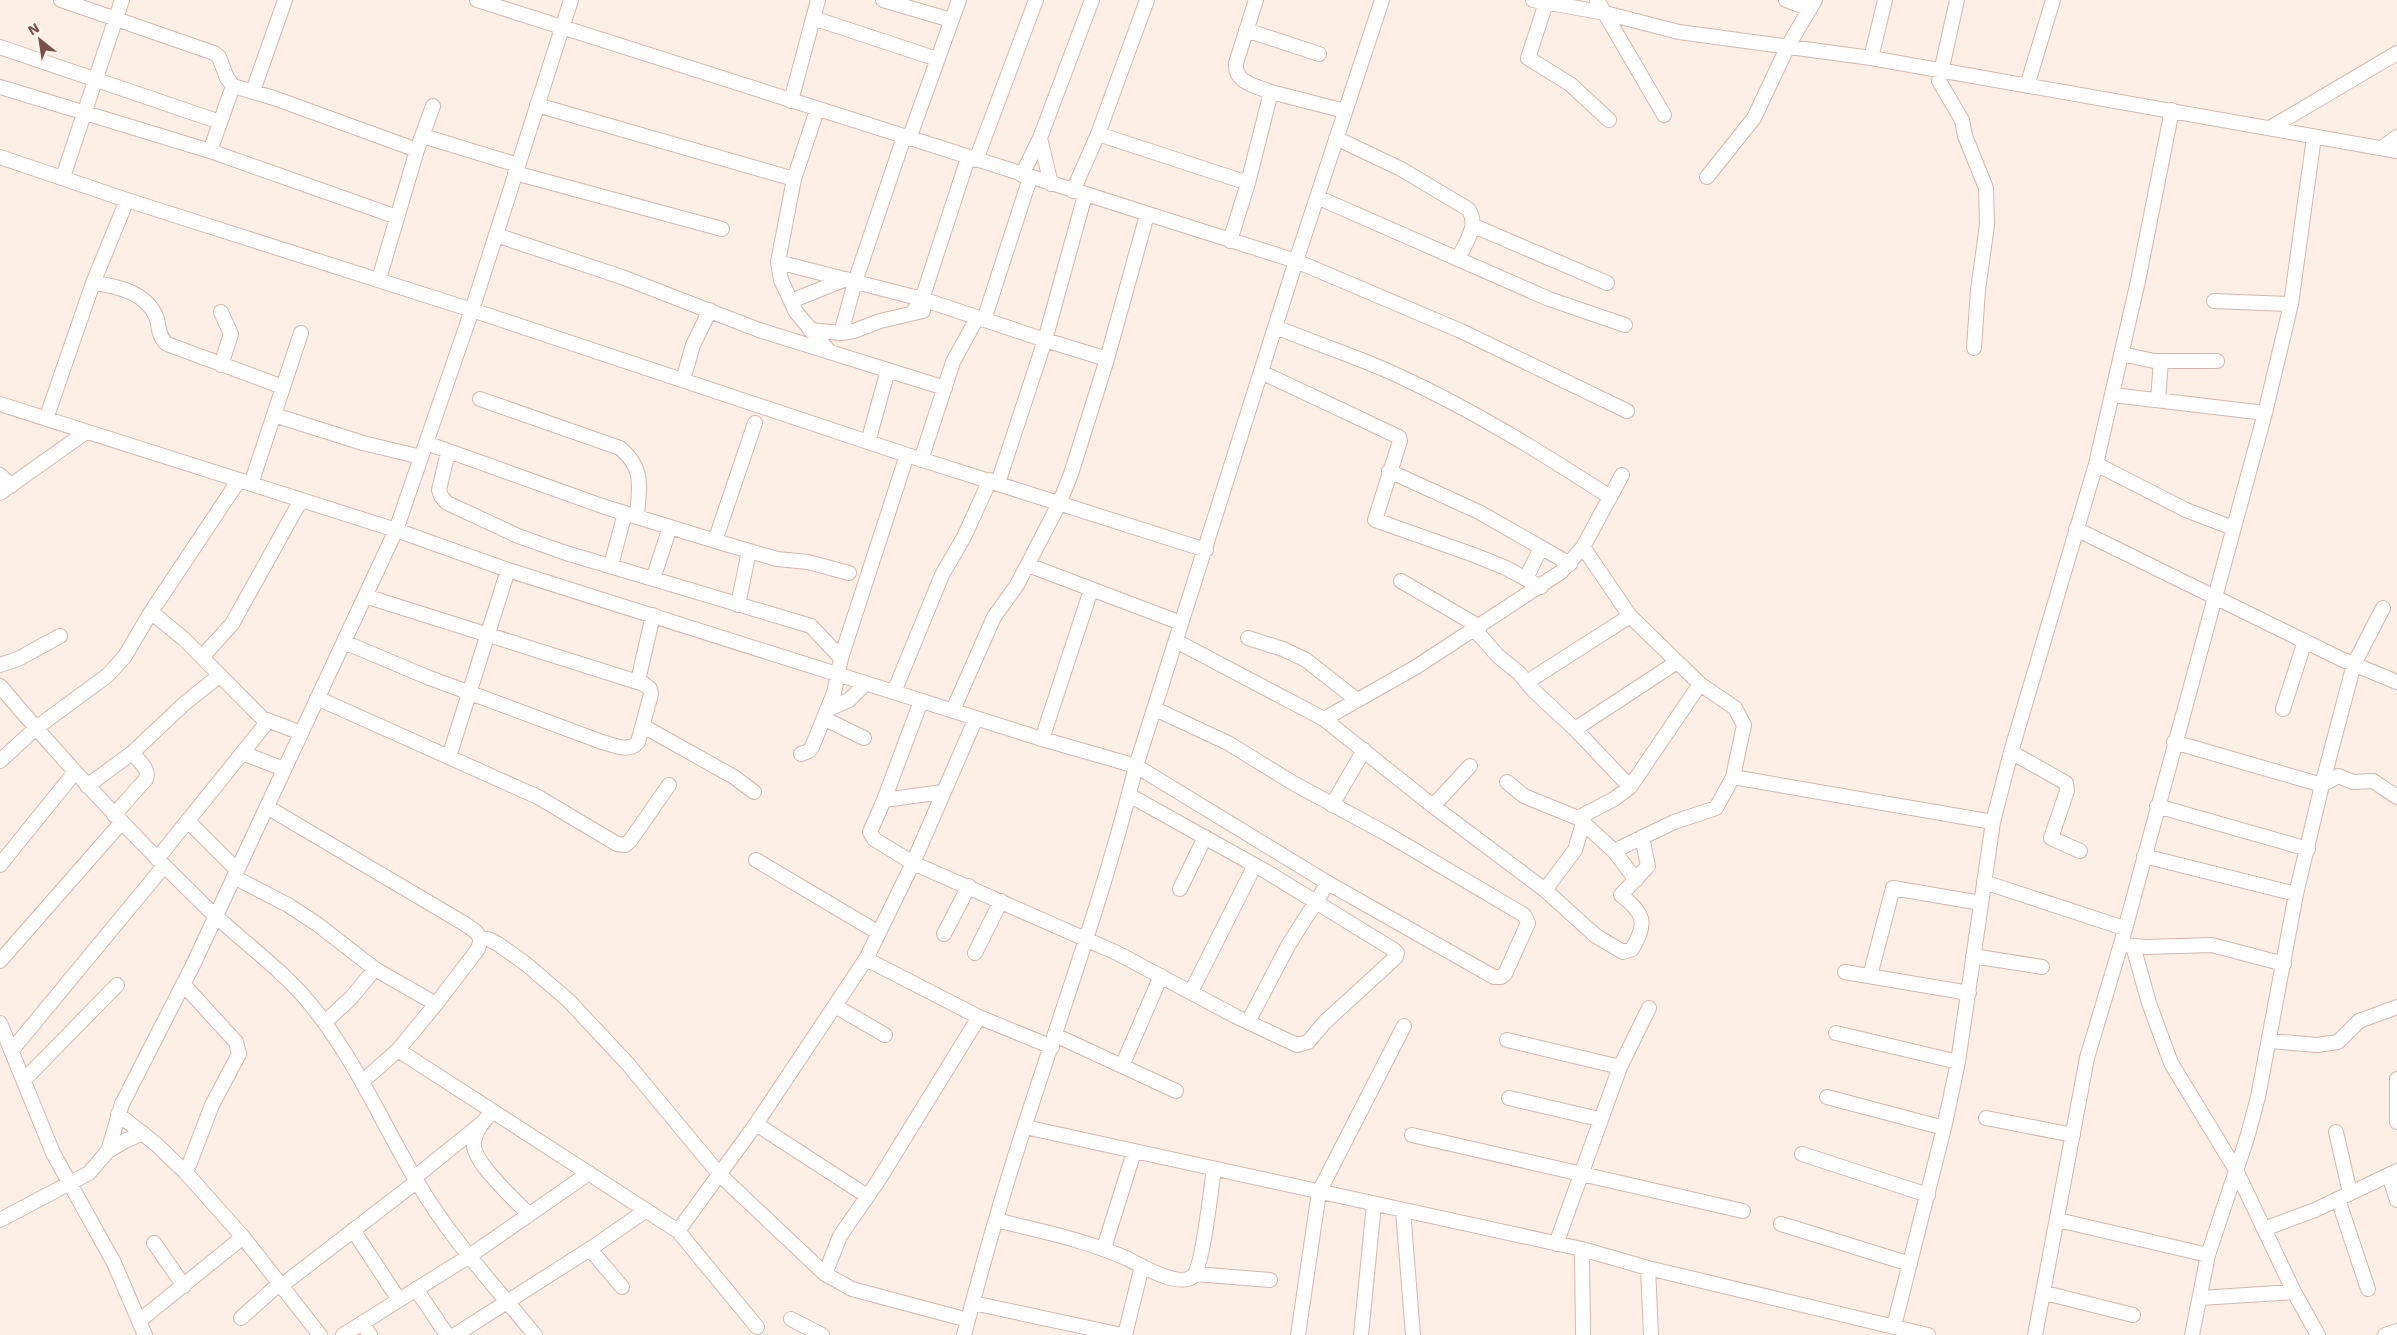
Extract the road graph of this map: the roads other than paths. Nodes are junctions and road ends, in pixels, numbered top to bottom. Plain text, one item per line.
1 (61, 0) edge
2 (122, 0) edge
3 (285, 0) edge
4 (477, 0) edge
5 (571, 0) edge
6 (818, 0) edge
7 (883, 0) edge
8 (959, 0) edge
9 (1036, 0) edge
10 (1092, 0) edge
11 (1147, 0) edge
12 (1256, 0) edge
13 (1382, 0) edge
14 (1596, 0) edge
15 (1786, 0) edge
16 (1885, 0) edge
17 (1957, 0) edge
18 (2053, 0) edge
19 (1540, 2) edge
20 (499, 3) edge
21 (1812, 4) edge
22 (1605, 13) junction
23 (116, 18) junction
24 (813, 18) junction
25 (952, 20) junction
26 (562, 28) junction
27 (1246, 30) junction
28 (1788, 46) junction
29 (0, 47) edge
30 (2397, 52) edge
31 (1319, 54) dead end
32 (1871, 58) junction
33 (938, 59) junction
34 (1941, 70) junction
35 (97, 80) junction
36 (233, 86) junction
37 (2027, 86) junction
38 (0, 87) edge
39 (253, 92) junction
40 (1271, 92) junction
41 (791, 101) junction
42 (537, 105) junction
43 (433, 106) dead end
44 (817, 110) junction
45 (2172, 110) junction
46 (1345, 111) junction
47 (85, 114) junction
48 (1664, 115) dead end
49 (1609, 120) dead end
50 (220, 122) junction
51 (2270, 128) junction
52 (1098, 134) junction
53 (423, 136) junction
54 (2314, 137) junction
55 (2397, 137) edge
56 (906, 138) junction
57 (1040, 138) junction
58 (1336, 138) junction
59 (2382, 148) junction
60 (418, 150) junction
61 (210, 151) junction
62 (2397, 151) edge
63 (0, 157) edge
64 (972, 159) junction
65 (517, 169) junction
66 (1026, 176) junction
67 (63, 177) junction
68 (1707, 177) dead end
69 (794, 179) junction
70 (1248, 183) junction
71 (1051, 184) junction
72 (1079, 193) junction
73 (1317, 197) junction
74 (127, 200) junction
75 (1147, 215) junction
76 (397, 217) junction
77 (1474, 226) junction
78 (722, 229) dead end
79 (496, 235) junction
80 (1230, 241) junction
81 (1458, 259) junction
82 (1296, 261) junction
83 (778, 262) junction
84 (378, 279) junction
85 (851, 281) junction
86 (93, 283) junction
87 (1607, 283) dead end
88 (922, 299) junction
89 (791, 300) junction
90 (2214, 301) dead end
91 (2291, 304) junction
92 (948, 307) junction
93 (472, 310) junction
94 (710, 310) junction
95 (221, 312) dead end
96 (913, 312) junction
97 (981, 319) junction
98 (1625, 325) dead end
99 (1276, 327) junction
100 (810, 330) junction
101 (841, 332) junction
102 (301, 334) dead end
103 (1045, 340) junction
104 (1974, 348) dead end
105 (828, 351) junction
106 (2122, 354) junction
107 (1107, 359) junction
108 (2161, 361) junction
109 (2217, 361) dead end
110 (221, 365) junction
111 (888, 370) junction
112 (1262, 372) junction
113 (683, 380) junction
114 (283, 387) junction
115 (945, 388) junction
116 (2113, 395) junction
117 (480, 399) dead end
118 (2158, 400) junction
119 (0, 404) edge
120 (1626, 411) dead end
121 (2265, 413) junction
122 (274, 415) junction
123 (46, 419) junction
124 (755, 422) dead end
125 (86, 432) junction
126 (868, 442) junction
127 (426, 443) junction
128 (448, 452) junction
129 (906, 455) junction
130 (421, 457) junction
131 (922, 460) junction
132 (2096, 464) junction
133 (1389, 472) junction
134 (0, 475) edge
135 (1622, 476) dead end
136 (245, 482) junction
137 (994, 482) junction
138 (5, 489) edge
139 (1610, 497) junction
140 (301, 500) junction
141 (1059, 504) junction
142 (631, 514) junction
143 (670, 527) junction
144 (2233, 528) junction
145 (2076, 529) junction
146 (396, 530) junction
147 (715, 541) junction
148 (1583, 547) junction
149 (1541, 548) junction
150 (1206, 550) junction
151 (749, 551) junction
152 (1570, 564) junction
153 (611, 565) junction
154 (1028, 565) junction
155 (508, 570) junction
156 (848, 573) dead end
157 (1526, 578) junction
158 (653, 579) junction
159 (1401, 581) dead end
160 (1541, 587) junction
161 (1091, 590) junction
162 (365, 596) junction
163 (2214, 596) junction
164 (738, 605) junction
165 (2383, 608) dead end
166 (150, 612) junction
167 (653, 616) junction
168 (1630, 616) junction
169 (1181, 623) junction
170 (1478, 628) junction
171 (489, 635) junction
172 (60, 636) dead end
173 (1248, 638) dead end
174 (1176, 641) junction
175 (2305, 641) junction
176 (344, 642) junction
177 (202, 657) junction
178 (841, 658) junction
179 (1677, 662) junction
180 (2354, 664) junction
181 (0, 665) edge
182 (838, 674) junction
183 (219, 676) junction
184 (638, 681) junction
185 (1527, 682) junction
186 (2397, 682) edge
187 (866, 683) junction
188 (1700, 684) junction
189 (0, 686) edge
190 (894, 692) junction
191 (471, 693) junction
192 (318, 698) junction
193 (922, 700) junction
194 (1357, 700) junction
195 (1155, 709) junction
196 (2283, 709) dead end
197 (952, 710) junction
198 (827, 714) junction
199 (976, 718) junction
200 (1324, 719) junction
201 (268, 721) junction
202 (644, 726) junction
203 (36, 728) junction
204 (1575, 729) junction
205 (301, 733) junction
206 (864, 738) dead end
207 (1042, 739) junction
208 (2174, 742) junction
209 (1364, 750) junction
210 (2011, 752) junction
211 (132, 753) junction
212 (242, 753) junction
213 (802, 754) dead end
214 (449, 757) junction
215 (0, 761) edge
216 (1136, 766) junction
217 (1470, 766) dead end
218 (284, 769) junction
219 (75, 772) junction
220 (893, 776) junction
221 (1733, 777) junction
222 (1507, 782) dead end
223 (2322, 784) junction
224 (669, 785) dead end
225 (87, 786) junction
226 (1630, 787) junction
227 (754, 792) dead end
228 (943, 792) junction
229 (1129, 795) junction
230 (909, 796) junction
231 (2397, 797) edge
232 (884, 800) junction
233 (1332, 805) junction
234 (1433, 806) junction
235 (2157, 806) junction
236 (267, 807) junction
237 (117, 819) junction
238 (188, 821) junction
239 (1580, 821) junction
240 (1993, 822) junction
241 (1205, 837) junction
242 (1642, 837) junction
243 (2308, 849) junction
244 (1614, 851) junction
245 (2080, 851) dead end
246 (1275, 852) junction
247 (2144, 856) junction
248 (756, 860) dead end
249 (161, 863) junction
250 (913, 863) junction
251 (0, 865) edge
252 (1261, 868) junction
253 (235, 874) junction
254 (1636, 880) junction
255 (1984, 882) junction
256 (1328, 883) junction
257 (969, 886) junction
258 (1180, 889) dead end
259 (1545, 890) junction
260 (2296, 894) junction
261 (1001, 901) junction
262 (1316, 901) junction
263 (1981, 902) junction
264 (215, 916) junction
265 (2124, 928) junction
266 (879, 933) junction
267 (944, 934) dead end
268 (481, 939) junction
269 (1086, 939) junction
270 (2127, 945) junction
271 (975, 953) dead end
272 (1973, 956) junction
273 (866, 959) junction
274 (0, 961) edge
275 (2284, 964) junction
276 (2042, 967) dead end
277 (375, 969) junction
278 (1845, 972) dead end
279 (1161, 976) junction
280 (1870, 976) junction
281 (183, 984) junction
282 (117, 985) dead end
283 (1191, 992) junction
284 (1969, 993) junction
285 (436, 1004) junction
286 (835, 1006) junction
287 (1649, 1008) dead end
288 (2394, 1010) edge
289 (979, 1017) junction
290 (325, 1022) junction
291 (1248, 1022) junction
292 (0, 1023) edge
293 (1404, 1026) dead end
294 (1836, 1033) dead end
295 (885, 1035) dead end
296 (1506, 1040) dead end
297 (1053, 1041) junction
298 (2270, 1041) junction
299 (12, 1050) junction
300 (398, 1050) junction
301 (1958, 1062) junction
302 (1122, 1066) junction
303 (1620, 1067) junction
304 (2397, 1079) edge
305 (24, 1080) junction
306 (363, 1081) junction
307 (1176, 1091) dead end
308 (1827, 1097) dead end
309 (1509, 1098) dead end
310 (493, 1111) junction
311 (118, 1114) junction
312 (1986, 1118) dead end
313 (1599, 1119) junction
314 (483, 1122) junction
315 (2397, 1122) edge
316 (756, 1124) junction
317 (1024, 1127) junction
318 (1944, 1128) junction
319 (2336, 1132) dead end
320 (142, 1133) junction
321 (1412, 1135) dead end
322 (2074, 1135) junction
323 (108, 1151) junction
324 (1134, 1152) junction
325 (1802, 1154) dead end
326 (1214, 1169) junction
327 (2236, 1170) junction
328 (186, 1173) junction
329 (589, 1173) junction
330 (2393, 1173) edge
331 (720, 1175) junction
332 (1580, 1175) junction
333 (415, 1180) junction
334 (71, 1184) junction
335 (1319, 1192) junction
336 (1928, 1194) junction
337 (867, 1196) junction
338 (2344, 1196) junction
339 (2397, 1200) edge
340 (1374, 1204) junction
341 (1403, 1210) junction
342 (645, 1211) junction
343 (1744, 1211) dead end
344 (529, 1215) junction
345 (0, 1220) edge
346 (996, 1220) junction
347 (2058, 1220) junction
348 (1781, 1224) dead end
349 (2264, 1229) junction
350 (353, 1230) junction
351 (678, 1231) junction
352 (243, 1237) junction
353 (154, 1244) dead end
354 (1556, 1244) junction
355 (1104, 1248) junction
356 (590, 1249) junction
357 (1582, 1250) junction
358 (2208, 1255) junction
359 (468, 1256) junction
360 (1910, 1264) junction
361 (1142, 1266) junction
362 (1648, 1268) junction
363 (825, 1274) junction
364 (1195, 1274) junction
365 (1270, 1280) dead end
366 (280, 1285) junction
367 (184, 1286) junction
368 (622, 1287) dead end
369 (416, 1289) junction
370 (2368, 1289) dead end
371 (2294, 1292) junction
372 (2045, 1293) junction
373 (2200, 1298) junction
374 (399, 1300) junction
375 (508, 1302) junction
376 (973, 1303) junction
377 (2133, 1315) dead end
378 (241, 1318) dead end
379 (791, 1319) dead end
380 (968, 1320) junction
381 (139, 1321) junction
382 (362, 1322) junction
383 (1894, 1326) junction
384 (757, 1327) dead end
385 (2397, 1331) edge
386 (1919, 1334) edge
387 (145, 1335) edge
388 (320, 1335) edge
389 (342, 1335) edge
390 (370, 1335) edge
391 (447, 1335) edge
392 (456, 1335) edge
393 (536, 1335) edge
394 (822, 1335) edge
395 (964, 1335) edge
396 (1123, 1335) edge
397 (1298, 1335) edge
398 (1361, 1335) edge
399 (1413, 1335) edge
400 (1583, 1335) edge
401 (1651, 1335) edge
402 (2035, 1335) edge
403 (2192, 1335) edge
404 (2318, 1335) edge
405 (2385, 1335) edge

1 - 23 street
2 - 23 street
3 - 39 street
4 - 20 street
5 - 26 street
6 - 24 street
7 - 25 street
8 - 25 street
9 - 64 street
10 - 57 street
11 - 52 street
12 - 27 street
13 - 46 street
14 - 22 street
15 - 21 street
16 - 32 street
17 - 34 street
18 - 37 street
19 - 22 street
19 - 49 street
20 - 26 street
21 - 28 street
22 - 28 street
22 - 48 street
23 - 35 street
23 - 36 street
24 - 33 street
24 - 41 street
25 - 33 street
26 - 41 street
26 - 42 street
27 - 31 street
27 - 40 street
28 - 32 street
28 - 68 street
29 - 35 street
30 - 51 street
32 - 34 street
33 - 56 street
34 - 37 street
34 - 104 street
35 - 47 street
35 - 50 street
36 - 39 street
36 - 50 street
37 - 45 street
38 - 47 street
39 - 60 street
40 - 46 street
40 - 70 street
41 - 44 street
42 - 65 street
42 - 69 street
43 - 53 street
44 - 56 street
44 - 69 street
45 - 51 street
45 - 106 street
46 - 58 street
47 - 61 street
47 - 67 street
50 - 61 street
51 - 54 street
52 - 70 street
52 - 72 street
53 - 60 street
53 - 65 street
54 - 59 street
54 - 91 street
55 - 59 street
56 - 64 street
56 - 85 street
57 - 66 street
57 - 71 street
58 - 73 street
58 - 77 street
59 - 62 street
60 - 76 street
61 - 76 street
63 - 67 street
64 - 66 street
64 - 88 street
65 - 78 street
65 - 79 street
66 - 71 street
66 - 97 street
67 - 74 street
69 - 83 street
70 - 80 street
71 - 72 street
72 - 75 street
72 - 103 street
73 - 81 street
73 - 82 street
74 - 84 street
74 - 86 street
75 - 80 street
75 - 107 street
76 - 84 street
77 - 81 street
77 - 87 street
79 - 93 street
79 - 94 street
80 - 82 street
81 - 98 street
82 - 99 street
82 - 120 street
83 - 85 street
83 - 89 street
84 - 93 street
85 - 88 street
85 - 89 street
85 - 101 street
86 - 110 street
86 - 123 street
88 - 92 street
88 - 96 street
89 - 100 street
90 - 91 street
91 - 121 street
92 - 96 street
92 - 97 street
93 - 113 street
93 - 127 street
94 - 105 street
94 - 113 street
95 - 110 street
96 - 101 street
97 - 103 street
97 - 115 street
99 - 112 street
99 - 139 street
100 - 101 street
100 - 105 street
102 - 114 street
103 - 107 street
103 - 137 street
105 - 111 street
106 - 108 street
106 - 116 street
107 - 141 street
108 - 109 street
108 - 118 street
110 - 114 street
111 - 115 street
111 - 126 street
112 - 133 street
112 - 150 street
113 - 126 street
114 - 122 street
115 - 131 street
116 - 118 street
116 - 132 street
117 - 142 street
118 - 121 street
119 - 123 street
121 - 144 street
122 - 130 street
122 - 136 street
123 - 125 street
124 - 147 street
125 - 136 street
125 - 138 street
126 - 129 street
127 - 128 street
127 - 130 street
128 - 142 street
128 - 153 street
129 - 131 street
129 - 178 street
130 - 146 street
131 - 137 street
132 - 144 street
132 - 145 street
133 - 149 street
133 - 157 street
134 - 138 street
135 - 139 street
136 - 140 street
136 - 166 street
137 - 141 street
137 - 190 street
139 - 148 street
140 - 146 street
140 - 177 street
141 - 150 street
141 - 154 street
142 - 143 street
142 - 153 street
143 - 147 street
143 - 158 street
144 - 163 street
145 - 163 street
145 - 210 street
146 - 155 street
146 - 162 street
147 - 151 street
148 - 152 street
148 - 168 street
149 - 152 street
149 - 157 street
150 - 169 street
151 - 156 street
151 - 164 street
152 - 160 street
153 - 158 street
154 - 161 street
154 - 197 street
155 - 167 street
155 - 171 street
157 - 160 street
158 - 164 street
159 - 170 street
160 - 170 street
161 - 169 street
161 - 207 street
162 - 171 street
162 - 176 street
163 - 175 street
163 - 208 street
164 - 178 street
165 - 180 street
166 - 177 street
166 - 203 street
167 - 182 street
167 - 184 street
168 - 179 street
168 - 185 street
169 - 174 street
170 - 185 street
170 - 194 street
171 - 184 street
171 - 191 street
172 - 181 street
173 - 194 street
174 - 195 street
174 - 200 street
175 - 180 street
175 - 196 street
176 - 191 street
176 - 192 street
177 - 183 street
178 - 182 street
179 - 188 street
179 - 204 street
180 - 186 street
180 - 223 street
182 - 187 street
182 - 198 street
183 - 201 street
183 - 211 street
184 - 202 street
185 - 204 street
187 - 190 street
187 - 198 street
188 - 221 street
188 - 226 street
189 - 203 street
190 - 193 street
191 - 202 street
191 - 214 street
192 - 205 street
192 - 214 street
193 - 197 street
193 - 220 street
194 - 200 street
195 - 216 street
195 - 233 street
197 - 199 street
198 - 206 street
198 - 213 street
199 - 207 street
199 - 228 street
200 - 209 street
201 - 205 street
201 - 212 street
202 - 227 street
203 - 215 street
203 - 219 street
204 - 226 street
205 - 218 street
207 - 216 street
208 - 223 street
208 - 235 street
209 - 233 street
209 - 234 street
210 - 240 street
210 - 245 street
211 - 225 street
211 - 237 street
212 - 218 street
212 - 238 street
214 - 224 street
216 - 229 street
216 - 246 street
217 - 234 street
218 - 236 street
219 - 225 street
219 - 251 street
220 - 230 street
220 - 232 street
221 - 240 street
221 - 242 street
222 - 239 street
223 - 231 street
223 - 243 street
225 - 237 street
226 - 239 street
228 - 230 street
228 - 250 street
229 - 241 street
229 - 269 street
230 - 232 street
232 - 250 street
233 - 256 street
234 - 259 street
235 - 243 street
235 - 247 street
236 - 253 street
236 - 268 street
237 - 249 street
237 - 274 street
238 - 249 street
238 - 253 street
239 - 244 street
239 - 259 street
240 - 255 street
241 - 252 street
241 - 258 street
242 - 244 street
242 - 254 street
243 - 260 street
244 - 254 street
246 - 252 street
246 - 256 street
247 - 260 street
247 - 265 street
248 - 266 street
249 - 264 street
249 - 299 street
250 - 257 street
250 - 266 street
252 - 262 street
252 - 283 street
253 - 264 street
253 - 277 street
254 - 259 street
255 - 263 street
255 - 265 street
256 - 262 street
257 - 261 street
257 - 267 street
260 - 275 street
261 - 269 street
261 - 271 street
262 - 291 street
262 - 291 street
263 - 272 street
263 - 280 street
264 - 281 street
264 - 290 street
265 - 270 street
266 - 273 street
268 - 285 street
268 - 331 street
269 - 279 street
269 - 297 street
270 - 275 street
270 - 322 street
270 - 327 street
272 - 276 street
272 - 284 street
273 - 286 street
273 - 289 street
275 - 298 street
277 - 285 street
277 - 290 street
278 - 280 street
279 - 283 street
279 - 302 street
280 - 284 street
281 - 311 street
281 - 328 street
282 - 305 street
283 - 291 street
284 - 301 street
285 - 300 street
286 - 295 street
286 - 316 street
287 - 303 street
288 - 298 street
289 - 297 street
289 - 337 street
290 - 306 street
292 - 299 street
293 - 335 street
294 - 301 street
296 - 303 street
297 - 302 street
297 - 317 street
298 - 327 street
299 - 305 street
300 - 306 street
300 - 310 street
301 - 318 street
302 - 307 street
303 - 313 street
304 - 315 street
305 - 334 street
306 - 333 street
308 - 318 street
309 - 313 street
310 - 314 street
310 - 329 street
311 - 320 street
311 - 323 street
312 - 322 street
313 - 332 street
314 - 333 street
314 - 344 street
316 - 331 street
316 - 337 street
317 - 324 street
317 - 346 street
318 - 336 street
319 - 338 street
320 - 323 street
320 - 328 street
321 - 332 street
322 - 347 street
323 - 334 street
324 - 326 street
324 - 355 street
325 - 336 street
326 - 335 street
326 - 364 street
327 - 349 street
327 - 358 street
328 - 352 street
329 - 342 street
329 - 344 street
330 - 338 street
330 - 339 street
331 - 351 street
331 - 363 street
332 - 343 street
332 - 354 street
333 - 350 street
333 - 359 street
334 - 345 street
334 - 381 street
335 - 340 street
335 - 397 street
336 - 360 street
337 - 363 street
338 - 349 street
338 - 370 street
340 - 341 street
340 - 398 street
341 - 354 street
341 - 399 street
342 - 351 street
342 - 356 street
344 - 359 street
346 - 355 street
346 - 376 street
347 - 358 street
347 - 372 street
348 - 360 street
349 - 371 street
350 - 366 street
350 - 374 street
351 - 384 street
352 - 366 street
352 - 367 street
353 - 367 street
354 - 357 street
355 - 361 street
356 - 368 street
356 - 375 street
357 - 362 street
357 - 400 street
358 - 373 street
359 - 369 street
359 - 375 street
360 - 383 street
361 - 364 street
361 - 396 street
362 - 383 street
362 - 401 street
363 - 380 street
364 - 365 street
366 - 378 street
366 - 388 street
367 - 381 street
369 - 374 street
369 - 391 street
371 - 373 street
371 - 404 street
372 - 377 street
372 - 402 street
373 - 403 street
374 - 382 street
375 - 392 street
375 - 393 street
376 - 380 street
376 - 396 street
379 - 394 street
380 - 395 street
381 - 387 street
382 - 389 street
382 - 390 street
383 - 386 street
385 - 405 street

